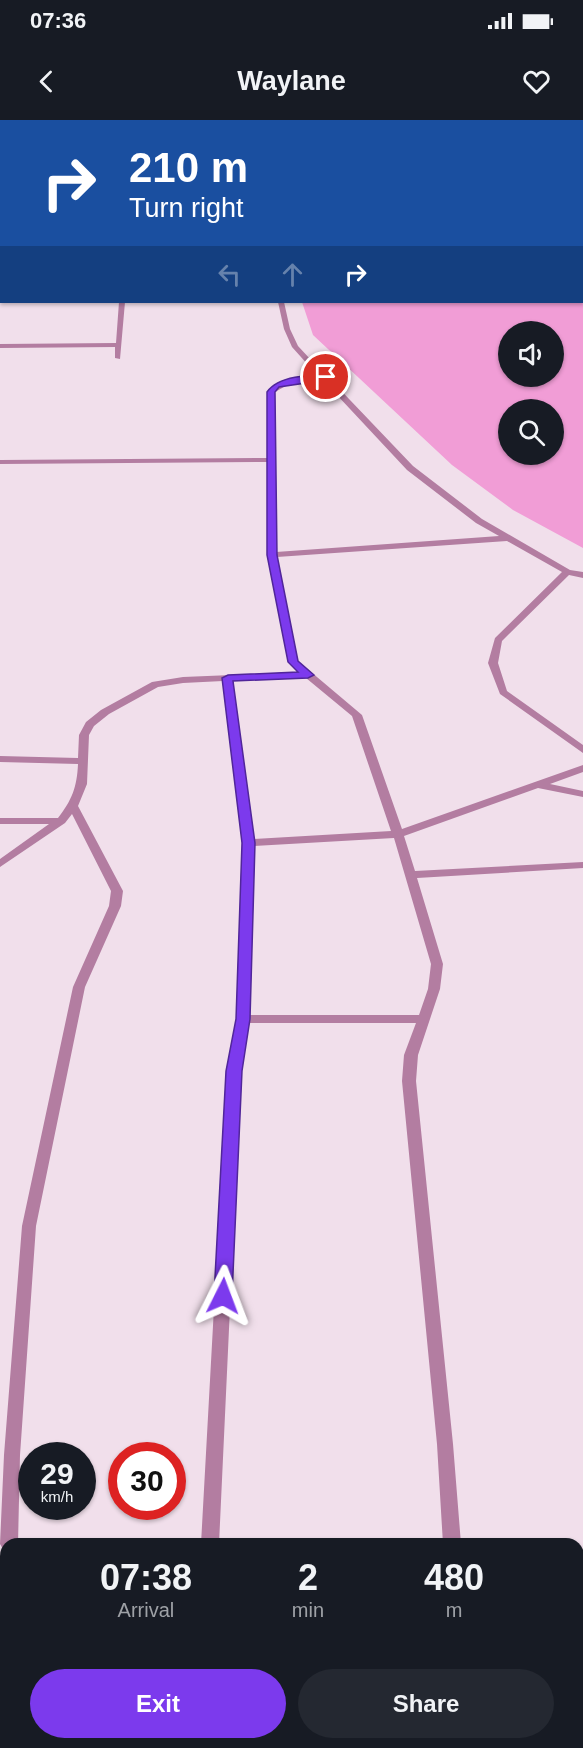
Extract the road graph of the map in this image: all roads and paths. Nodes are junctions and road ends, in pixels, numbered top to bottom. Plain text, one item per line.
1 (122, 303) edge
2 (281, 303) edge
3 (119, 345) junction
4 (0, 346) edge
5 (118, 358) dead end
6 (326, 377) junction
7 (272, 460) junction
8 (0, 462) edge
9 (509, 538) junction
10 (272, 555) junction
11 (567, 572) junction
12 (583, 575) edge
13 (308, 675) junction
14 (228, 678) junction
15 (583, 750) edge
16 (0, 759) edge
17 (82, 761) junction
18 (583, 768) edge
19 (537, 784) junction
20 (583, 794) edge
21 (73, 806) junction
22 (0, 821) edge
23 (61, 821) junction
24 (398, 834) junction
25 (248, 843) junction
26 (0, 864) edge
27 (583, 865) edge
28 (410, 874) junction
29 (243, 1019) junction
30 (423, 1019) junction
31 (9, 1538) edge
32 (210, 1538) edge
33 (452, 1538) edge

1 - 3 street
2 - 6 street
3 - 4 street
3 - 5 street
6 - 7 street
6 - 9 street
7 - 8 street
7 - 10 street
9 - 10 street
9 - 11 street
10 - 13 street
11 - 12 street
11 - 15 street
13 - 14 street
13 - 24 street
14 - 17 street
14 - 25 street
16 - 17 street
17 - 21 street
18 - 19 street
19 - 20 street
19 - 24 street
21 - 23 street
21 - 31 street
22 - 23 street
23 - 26 street
24 - 25 street
24 - 28 street
25 - 29 street
27 - 28 street
28 - 30 street
29 - 30 street
29 - 32 street
30 - 33 street

